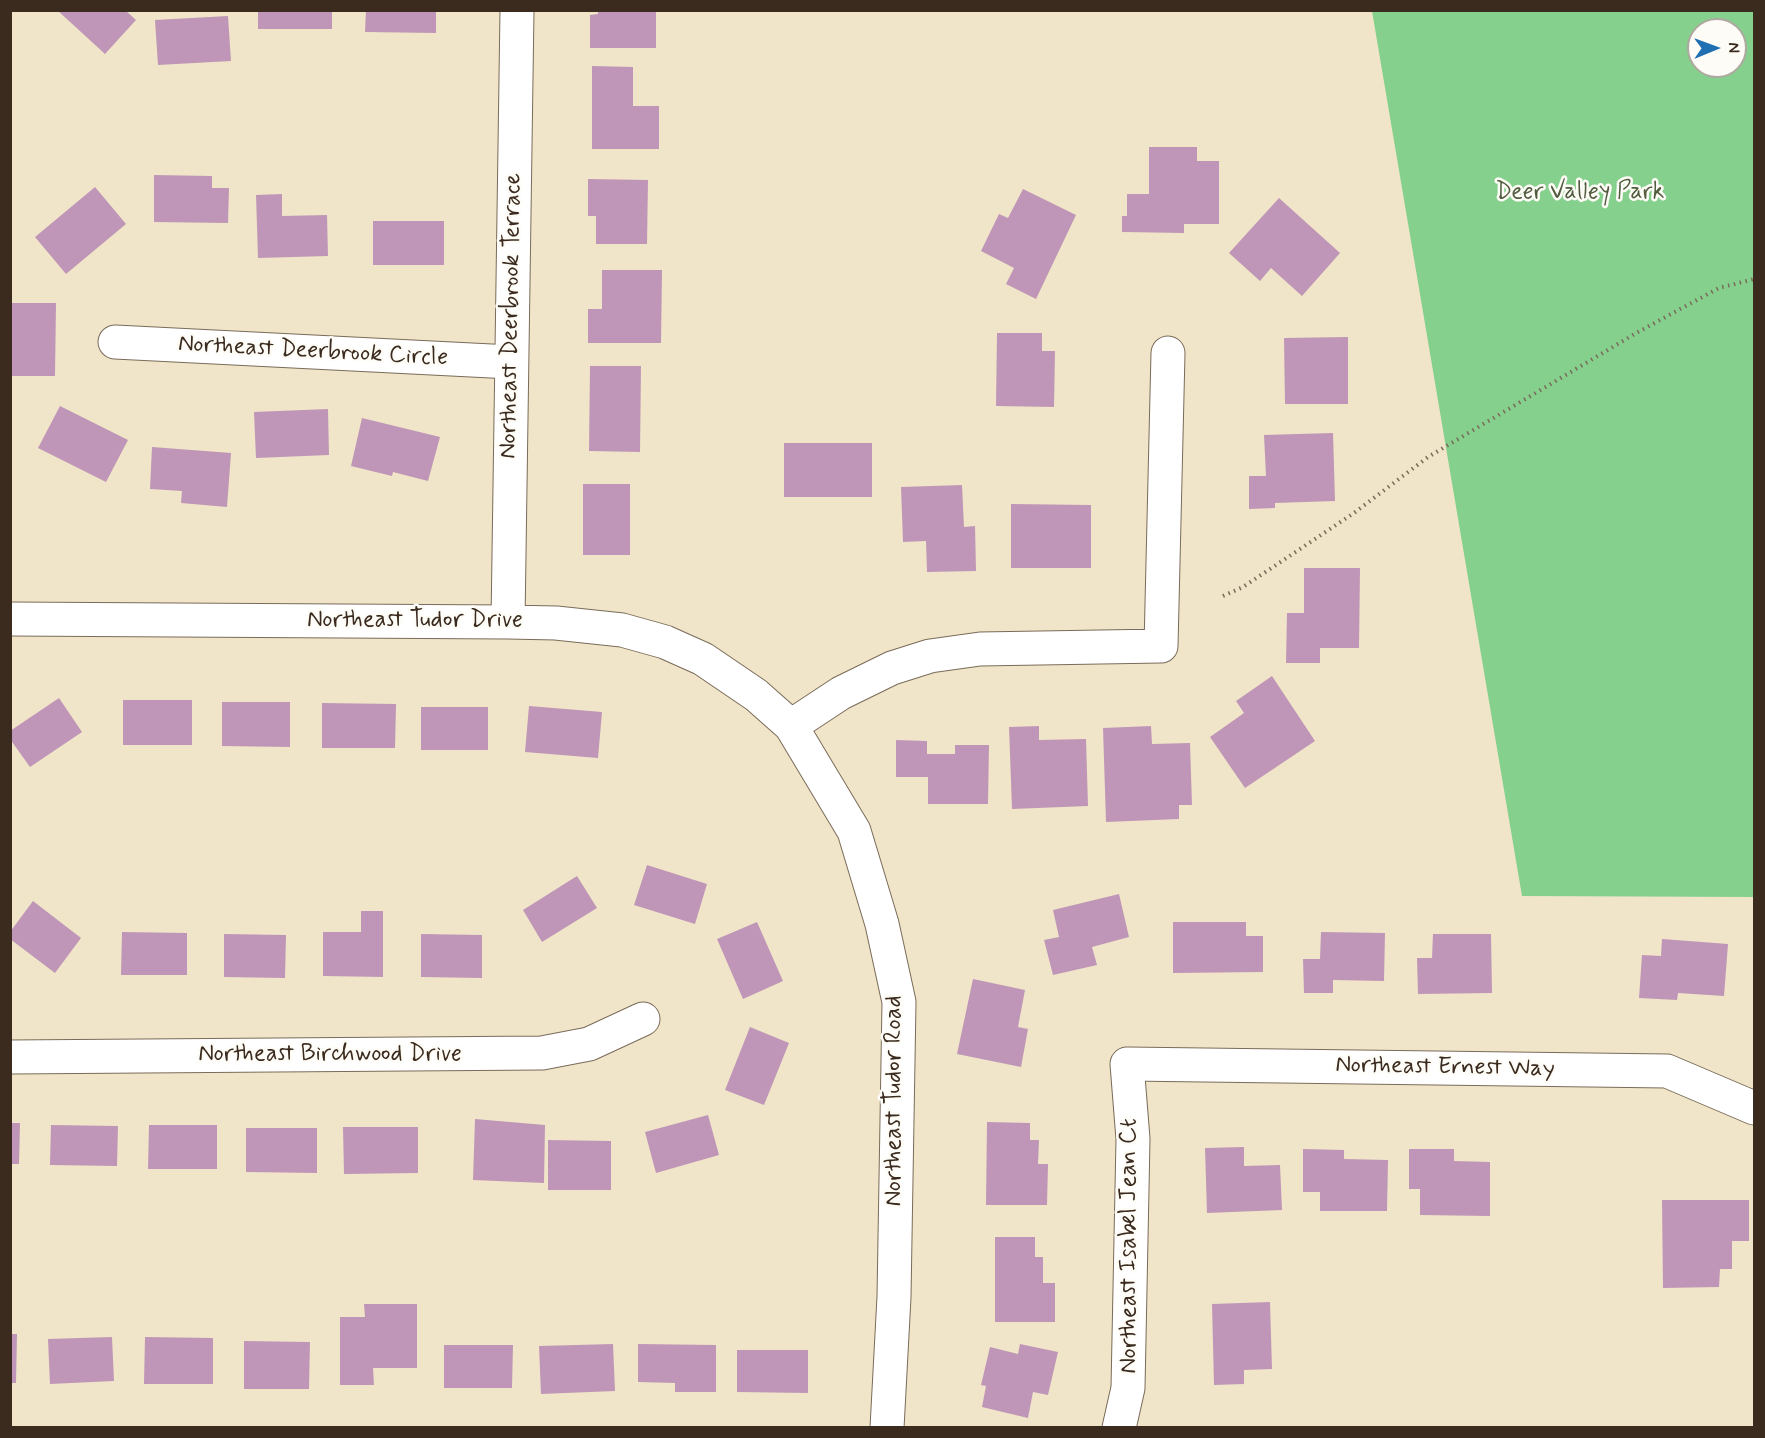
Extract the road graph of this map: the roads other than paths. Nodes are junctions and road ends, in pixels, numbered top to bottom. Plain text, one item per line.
1 (517, 10) edge
2 (115, 342) dead end
3 (1168, 353) dead end
4 (511, 362) junction
5 (10, 619) edge
6 (508, 621) junction
7 (791, 726) junction
8 (643, 1019) dead end
9 (10, 1058) edge
10 (1127, 1064) joint
11 (1755, 1108) edge
12 (887, 1428) edge
13 (1119, 1428) edge

1 - 4 street, Northeast Deerbrook Terrace
2 - 4 street, Northeast Deerbrook Circle
3 - 7 street
4 - 6 street, Northeast Deerbrook Terrace
5 - 6 street, Northeast Tudor Drive
6 - 7 street, Northeast Tudor Drive
7 - 12 street, Northeast Tudor Road
8 - 9 street, Northeast Birchwood Drive
10 - 11 street, Northeast Ernest Way
10 - 13 street, Northeast Isabel Jean Ct

